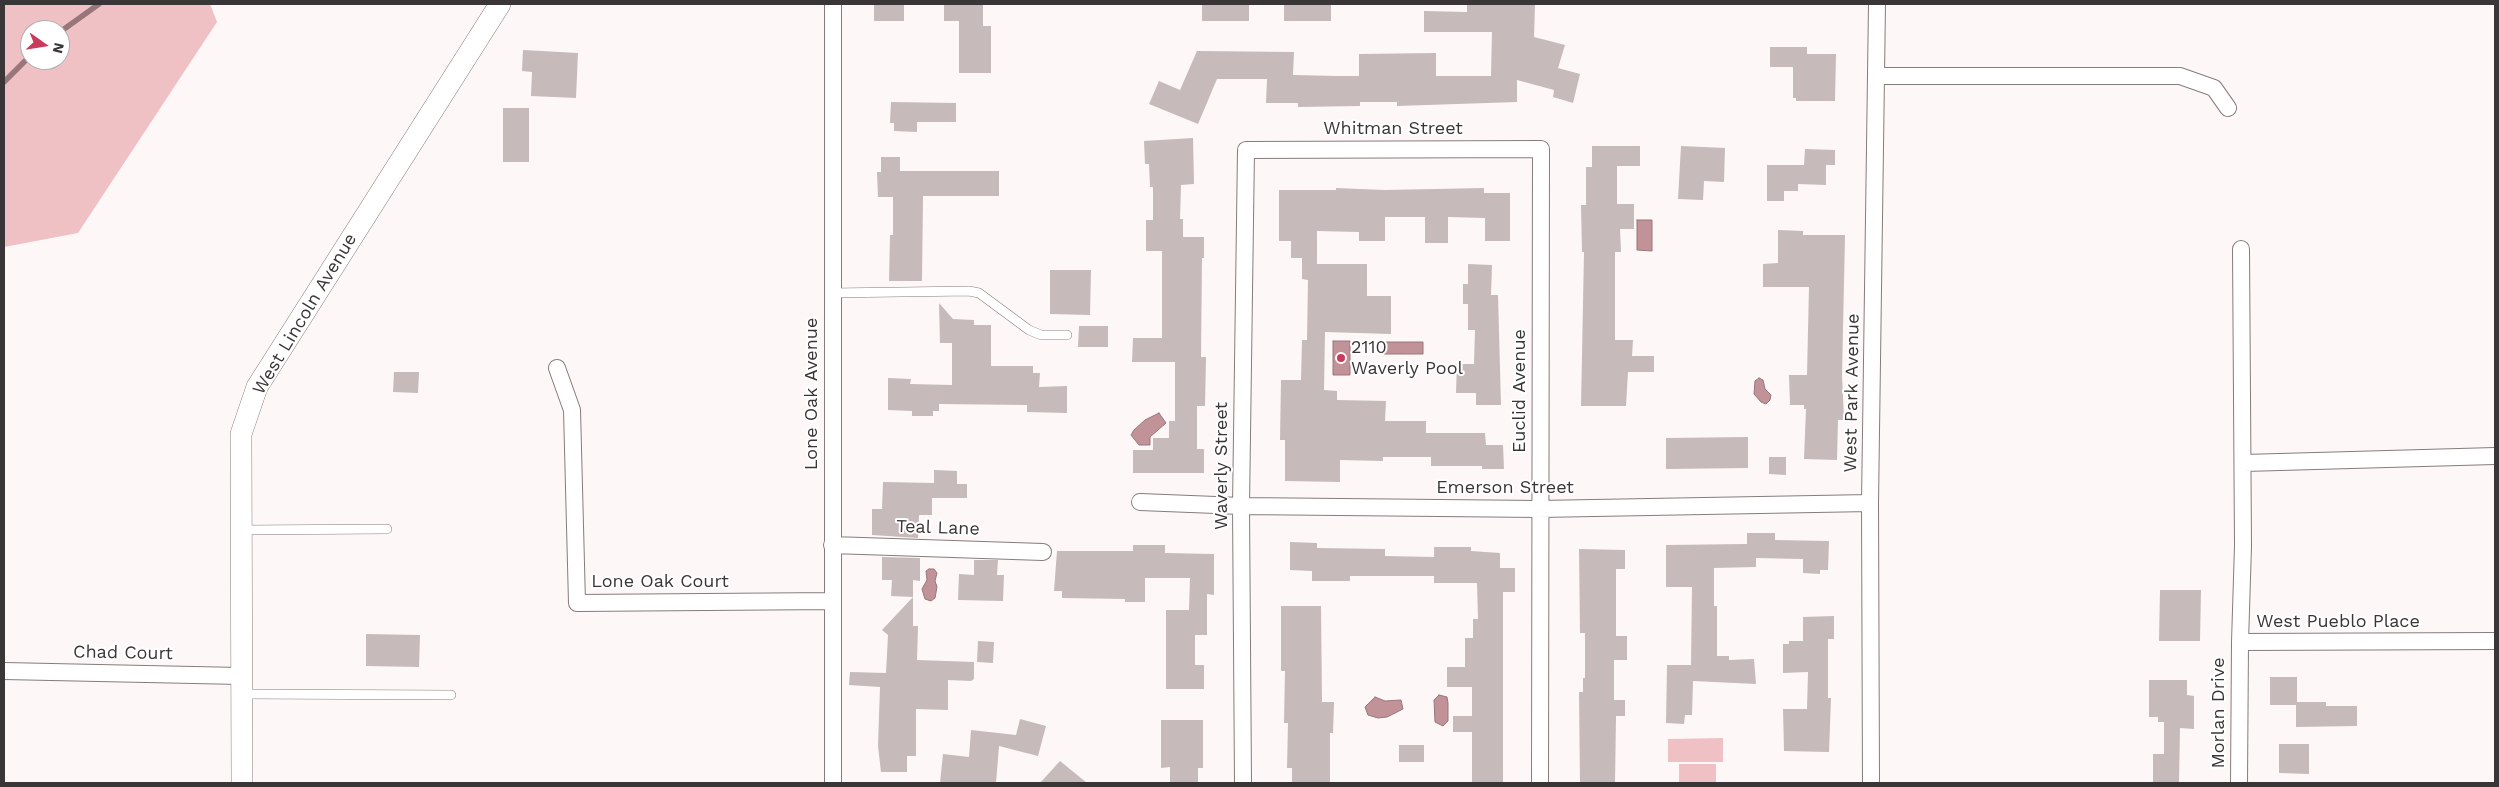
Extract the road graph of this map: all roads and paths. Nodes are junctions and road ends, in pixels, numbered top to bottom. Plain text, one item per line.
1 (500, 4) edge
2 (832, 4) edge
3 (1877, 4) edge
4 (1877, 76) junction
5 (2228, 108) dead end
6 (1541, 149) joint
7 (1246, 150) joint
8 (2241, 250) dead end
9 (832, 293) junction
10 (1068, 335) dead end
11 (557, 368) dead end
12 (2495, 456) edge
13 (2244, 463) junction
14 (1140, 502) dead end
15 (1870, 503) junction
16 (1241, 506) junction
17 (1539, 508) junction
18 (241, 530) junction
19 (387, 530) dead end
20 (832, 545) junction
21 (1043, 552) dead end
22 (832, 601) junction
23 (2495, 641) edge
24 (2240, 642) junction
25 (4, 671) edge
26 (241, 685) junction
27 (452, 695) dead end
28 (242, 783) edge
29 (833, 783) edge
30 (1243, 783) edge
31 (1540, 783) edge
32 (1871, 783) edge
33 (2239, 783) edge

1 - 18 street, West Lincoln Avenue
2 - 9 street, Lone Oak Avenue
3 - 4 street, West Park Avenue
4 - 5 street
4 - 15 street, West Park Avenue
6 - 7 street, Whitman Street
6 - 17 street, Euclid Avenue
7 - 16 street, Waverly Street
8 - 13 street, West Pueblo Place
9 - 10 lane
9 - 20 street, Lone Oak Avenue
11 - 22 street, Lone Oak Court
12 - 13 street
13 - 24 street, West Pueblo Place
14 - 16 street, Emerson Street
15 - 17 street, Emerson Street
15 - 32 street, West Park Avenue
16 - 17 street, Emerson Street
16 - 30 street, Waverly Street
17 - 31 street, Euclid Avenue
18 - 19 lane
18 - 26 street, West Lincoln Avenue
20 - 21 street, Teal Lane
20 - 22 street, Lone Oak Avenue
22 - 29 street, Lone Oak Avenue
23 - 24 street, West Pueblo Place
24 - 33 street, Morlan Drive
25 - 26 street, Chad Court
26 - 27 lane
26 - 28 street, West Lincoln Avenue

